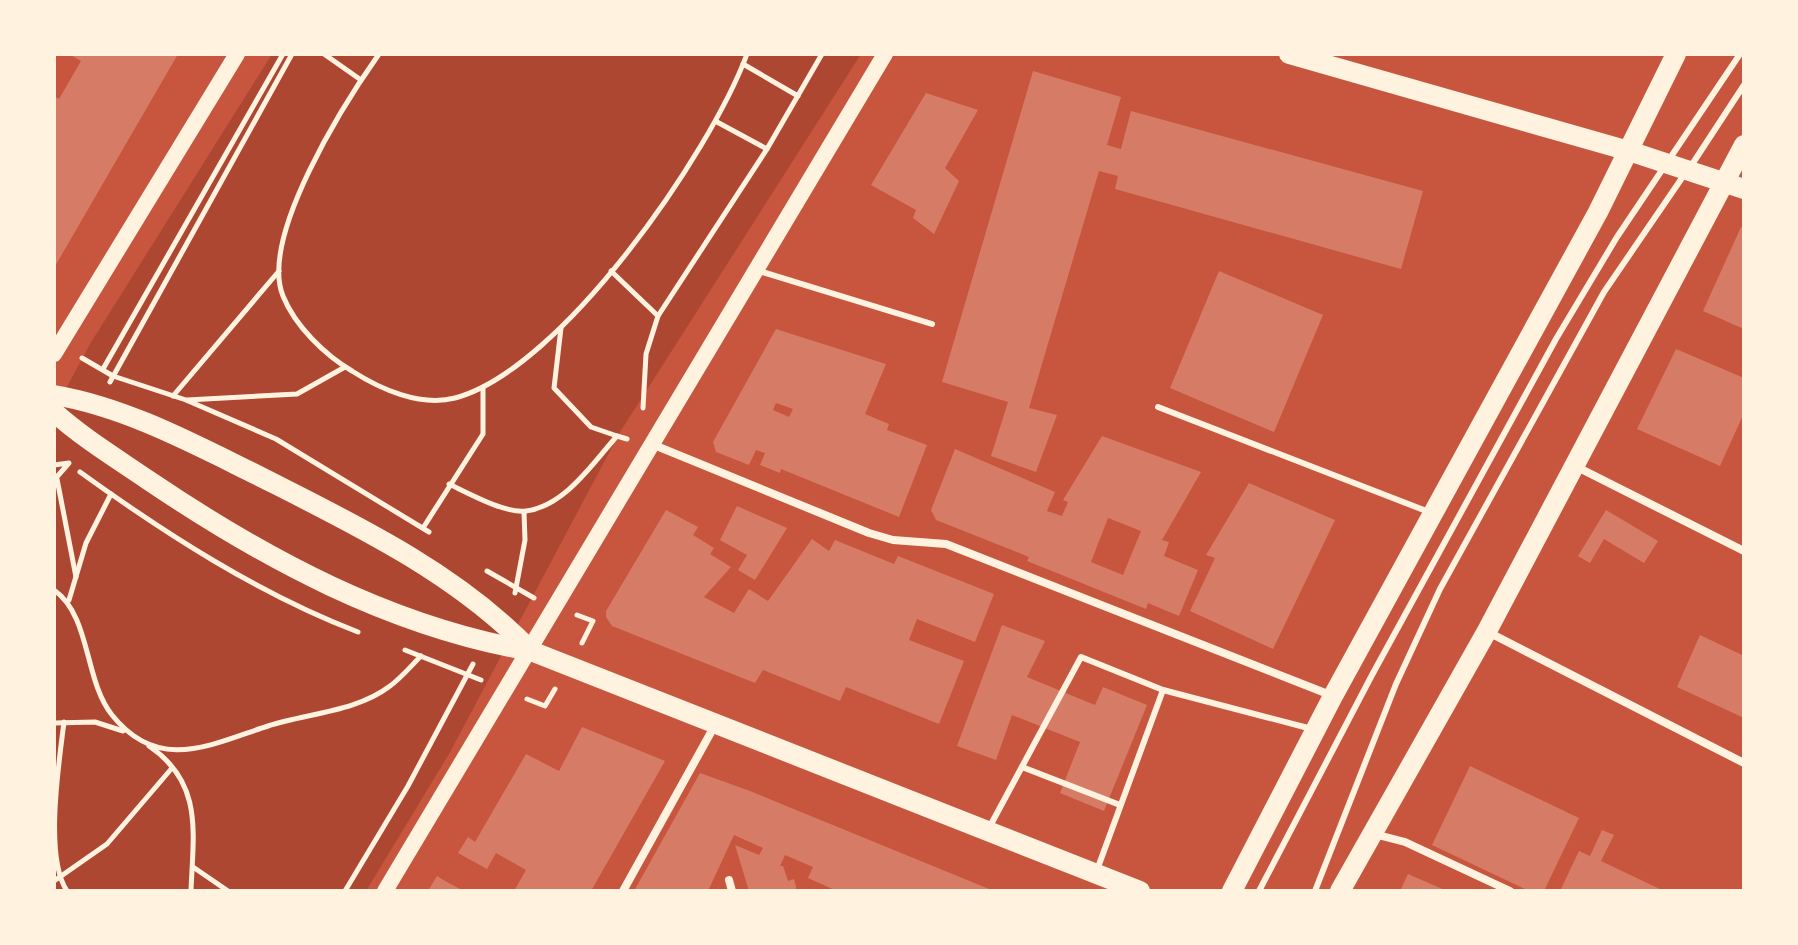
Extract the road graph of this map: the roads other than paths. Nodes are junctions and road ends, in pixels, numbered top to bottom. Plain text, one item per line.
1 (237, 54) edge
2 (885, 54) edge
3 (1289, 54) edge
4 (1676, 54) edge
5 (1740, 54) edge
6 (1744, 85) edge
7 (1744, 145) edge
8 (1629, 151) junction
9 (1679, 167) junction
10 (1734, 186) edge
11 (757, 271) junction
12 (932, 324) dead end
13 (54, 354) edge
14 (54, 395) edge
15 (1158, 407) dead end
16 (54, 412) edge
17 (654, 445) junction
18 (1574, 466) junction
19 (1432, 514) junction
20 (1744, 551) edge
21 (1487, 631) junction
22 (531, 651) junction
23 (1163, 690) junction
24 (1333, 696) junction
25 (715, 724) junction
26 (1316, 730) junction
27 (1744, 763) edge
28 (1022, 767) junction
29 (1120, 805) junction
30 (987, 831) junction
31 (1373, 834) junction
32 (1096, 873) junction
33 (729, 880) dead end
34 (385, 891) edge
35 (623, 891) edge
36 (732, 891) edge
37 (1140, 891) edge
38 (1232, 891) edge
39 (1259, 891) edge
40 (1315, 891) edge
41 (1340, 891) edge
42 (1510, 891) edge

1 - 13 main road
2 - 11 main road
3 - 8 main road
4 - 8 main road
5 - 9 lane
6 - 9 lane
7 - 10 main road
8 - 9 main road
8 - 19 main road
9 - 10 main road
9 - 39 lane
9 - 40 lane
10 - 18 main road
11 - 12 lane
11 - 17 main road
14 - 22 main road
15 - 19 lane
16 - 22 main road
17 - 22 main road
17 - 24 street
18 - 20 street
18 - 21 main road
19 - 24 main road
21 - 27 street
21 - 31 main road
22 - 25 main road
22 - 34 main road
23 - 26 lane
23 - 28 lane
23 - 29 lane
24 - 26 main road
25 - 30 main road
25 - 35 street
26 - 38 main road
28 - 29 lane
28 - 30 lane
29 - 32 lane
30 - 32 main road
31 - 41 main road
31 - 42 street
32 - 37 main road
33 - 36 street

